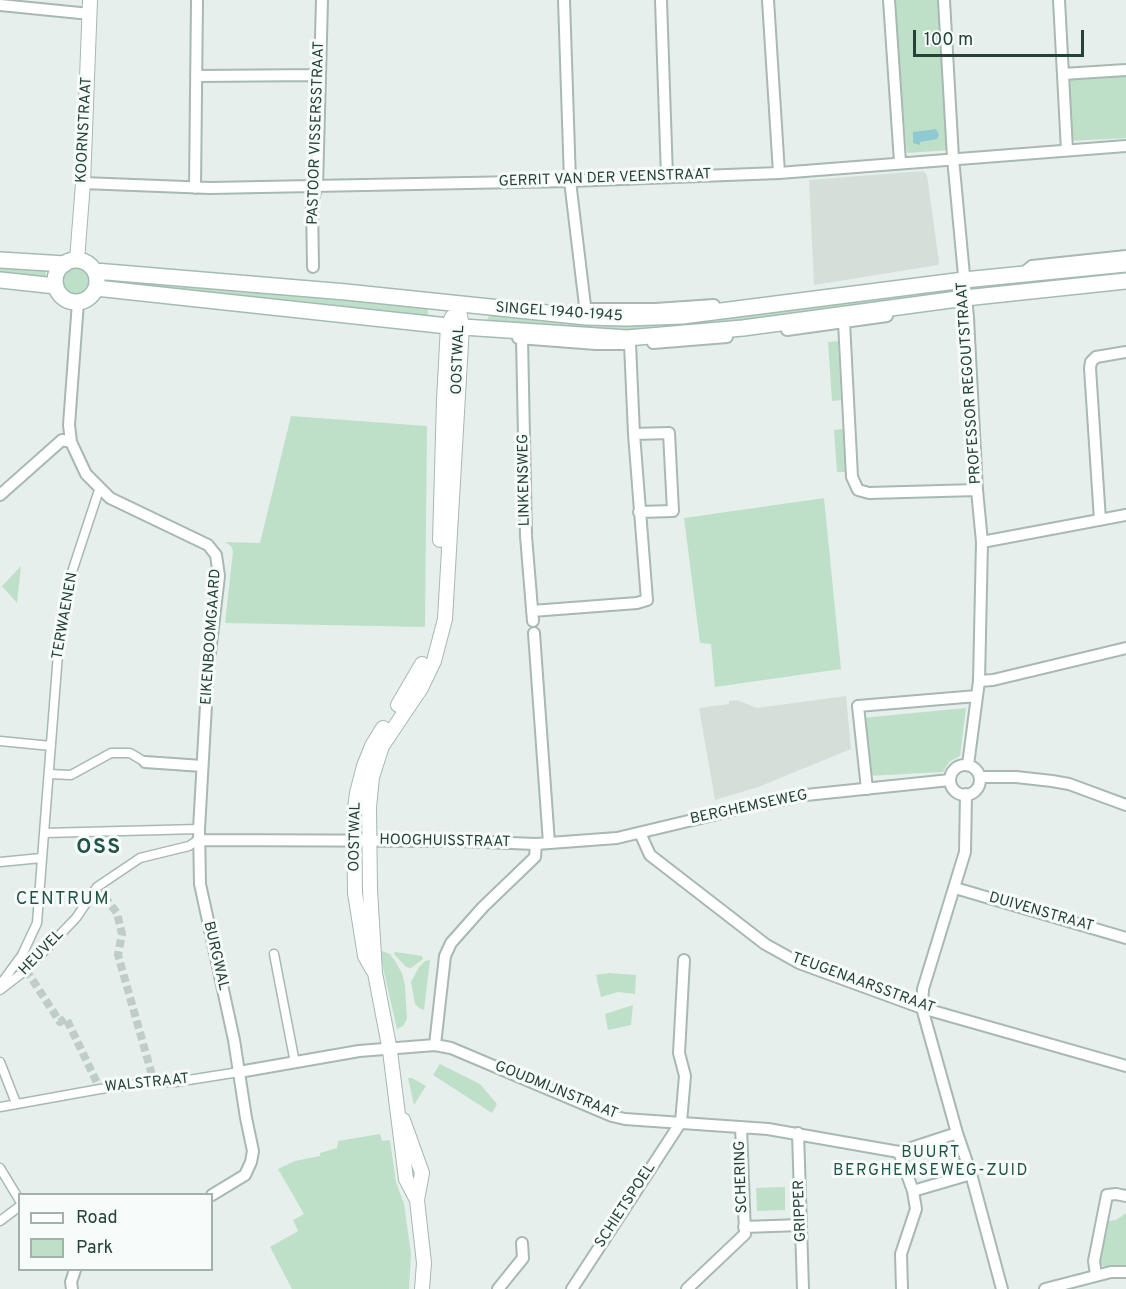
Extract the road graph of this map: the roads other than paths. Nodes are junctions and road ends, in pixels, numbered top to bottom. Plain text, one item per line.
1 (197, 0) edge
2 (322, 0) edge
3 (564, 0) edge
4 (661, 0) edge
5 (768, 0) edge
6 (889, 0) edge
7 (945, 0) edge
8 (1059, 0) edge
9 (0, 5) edge
10 (90, 7) edge
11 (1126, 70) edge
12 (1063, 74) junction
13 (320, 75) junction
14 (196, 76) junction
15 (1126, 146) edge
16 (1067, 150) junction
17 (953, 158) junction
18 (900, 162) junction
19 (779, 173) junction
20 (667, 177) junction
21 (570, 182) junction
22 (83, 183) junction
23 (317, 187) junction
24 (195, 188) junction
25 (1126, 256) edge
26 (0, 260) edge
27 (71, 262) junction
28 (1126, 264) edge
29 (313, 267) dead end
30 (95, 271) junction
31 (1022, 274) junction
32 (964, 277) junction
33 (0, 280) edge
34 (1126, 281) edge
35 (56, 286) junction
36 (96, 288) junction
37 (965, 298) junction
38 (78, 302) junction
39 (458, 305) junction
40 (906, 306) junction
41 (586, 313) junction
42 (844, 322) junction
43 (462, 326) junction
44 (522, 338) junction
45 (630, 344) junction
46 (1126, 352) edge
47 (634, 434) junction
48 (71, 442) junction
49 (0, 478) edge
50 (99, 490) junction
51 (977, 490) junction
52 (4, 491) edge
53 (639, 512) junction
54 (1126, 515) edge
55 (1100, 520) junction
56 (982, 542) junction
57 (534, 633) dead end
58 (1126, 648) edge
59 (980, 681) junction
60 (977, 696) junction
61 (400, 711) junction
62 (0, 741) edge
63 (51, 746) junction
64 (145, 762) joint
65 (968, 765) junction
66 (202, 766) junction
67 (49, 774) junction
68 (980, 777) junction
69 (950, 780) junction
70 (867, 789) junction
71 (966, 794) junction
72 (1126, 805) edge
73 (44, 833) junction
74 (640, 833) junction
75 (198, 835) junction
76 (369, 840) junction
77 (354, 842) junction
78 (549, 843) junction
79 (537, 844) junction
80 (41, 858) junction
81 (0, 862) edge
82 (956, 888) junction
83 (1126, 938) edge
84 (274, 954) dead end
85 (684, 960) dead end
86 (375, 973) junction
87 (0, 985) edge
88 (0, 990) edge
89 (922, 1008) junction
90 (435, 1045) junction
91 (390, 1047) junction
92 (0, 1062) edge
93 (295, 1063) junction
94 (1126, 1066) edge
95 (239, 1072) junction
96 (16, 1103) junction
97 (0, 1107) edge
98 (681, 1122) junction
99 (741, 1126) junction
100 (798, 1133) junction
101 (957, 1133) junction
102 (899, 1152) junction
103 (0, 1168) edge
104 (971, 1174) junction
105 (913, 1191) junction
106 (213, 1194) edge
107 (1126, 1196) edge
108 (18, 1197) edge
109 (18, 1208) edge
110 (0, 1221) edge
111 (801, 1225) junction
112 (744, 1227) junction
113 (522, 1243) dead end
114 (71, 1271) edge
115 (1126, 1272) edge
116 (1096, 1275) junction
117 (72, 1289) edge
118 (422, 1289) edge
119 (498, 1289) edge
120 (572, 1289) edge
121 (687, 1289) edge
122 (803, 1289) edge
123 (902, 1289) edge
124 (1002, 1289) edge
125 (1045, 1289) edge

1 - 14 street
2 - 13 street, PASTOOR VISSERSSTRAAT
3 - 21 street
4 - 20 street
5 - 19 street
6 - 18 street
7 - 17 street, PROFESSOR REGOUTSTRAAT
8 - 12 street
9 - 10 street
10 - 22 street, KOORNSTRAAT
11 - 12 street
12 - 16 street
13 - 14 street
13 - 23 street, PASTOOR VISSERSSTRAAT
14 - 24 street
15 - 16 street, GERRIT VAN DER VEENSTRAAT
16 - 17 street, GERRIT VAN DER VEENSTRAAT
17 - 18 street, GERRIT VAN DER VEENSTRAAT
17 - 32 street, PROFESSOR REGOUTSTRAAT
18 - 19 street, GERRIT VAN DER VEENSTRAAT
19 - 20 street, GERRIT VAN DER VEENSTRAAT
20 - 21 street, GERRIT VAN DER VEENSTRAAT
21 - 23 street, GERRIT VAN DER VEENSTRAAT
21 - 41 street
22 - 24 street, GERRIT VAN DER VEENSTRAAT
22 - 27 street, KOORNSTRAAT
23 - 24 street, GERRIT VAN DER VEENSTRAAT
23 - 29 street, PASTOOR VISSERSSTRAAT
25 - 31 street, SINGEL 1940-1945
26 - 27 main road
27 - 30 main road
27 - 35 main road
28 - 31 main road, SINGEL 1940-1945
30 - 36 main road
30 - 39 main road, SINGEL 1940-1945
31 - 32 main road, SINGEL 1940-1945
32 - 37 street, PROFESSOR REGOUTSTRAAT
32 - 41 main road, SINGEL 1940-1945
33 - 35 main road
34 - 37 main road, SINGEL 1940-1945
35 - 38 main road
36 - 38 main road
36 - 43 main road, SINGEL 1940-1945
37 - 40 main road, SINGEL 1940-1945
37 - 51 street, PROFESSOR REGOUTSTRAAT
38 - 48 street
39 - 41 main road, SINGEL 1940-1945
39 - 43 street, OOSTWAL
40 - 42 street, SINGEL 1940-1945
40 - 43 main road, SINGEL 1940-1945
42 - 45 street, SINGEL 1940-1945
42 - 51 street
43 - 44 street, SINGEL 1940-1945
43 - 61 street, OOSTWAL
44 - 45 street, SINGEL 1940-1945
44 - 53 street, LINKENSWEG
45 - 47 street
46 - 55 street
47 - 53 street
47 - 53 street
48 - 50 street, EIKENBOOMGAARD
48 - 52 street
49 - 52 street
50 - 63 street, TERWAENEN
50 - 66 street, EIKENBOOMGAARD
51 - 56 street, PROFESSOR REGOUTSTRAAT
54 - 55 street
55 - 56 street
56 - 59 street, PROFESSOR REGOUTSTRAAT
57 - 78 street
58 - 59 street
59 - 60 street, PROFESSOR REGOUTSTRAAT
60 - 65 street, PROFESSOR REGOUTSTRAAT
60 - 70 street
61 - 76 street, OOSTWAL
61 - 77 street, OOSTWAL
62 - 63 street
63 - 67 street, HEUVEL
64 - 66 street
64 - 67 street
65 - 68 street
65 - 69 street
66 - 75 street, EIKENBOOMGAARD
67 - 73 street, HEUVEL
68 - 71 street
68 - 72 street
69 - 70 street, BERGHEMSEWEG
69 - 71 street
70 - 74 street, BERGHEMSEWEG
71 - 82 street
73 - 75 street
73 - 80 street, HEUVEL
74 - 78 street, BERGHEMSEWEG
74 - 89 street, TEUGENAARSSTRAAT
75 - 77 street, HOOGHUISSTRAAT
75 - 88 street, HEUVEL
75 - 95 street, BURGWAL
76 - 77 street, HOOGHUISSTRAAT
76 - 79 street, HOOGHUISSTRAAT
76 - 86 street, OOSTWAL
77 - 86 street, OOSTWAL
78 - 79 street, HOOGHUISSTRAAT
79 - 90 street
80 - 81 street
80 - 87 street, HEUVEL
82 - 83 street, DUIVENSTRAAT
82 - 89 street
84 - 93 street
85 - 98 street
86 - 91 street, OOSTWAL
89 - 94 street, TEUGENAARSSTRAAT
89 - 101 street
90 - 91 street, GOUDMIJNSTRAAT
90 - 98 street, GOUDMIJNSTRAAT
91 - 93 street, WALSTRAAT
91 - 118 street, OOSTWAL
92 - 96 street
93 - 95 street, WALSTRAAT
95 - 96 street, WALSTRAAT
95 - 106 street, BURGWAL
96 - 97 street, WALSTRAAT
98 - 99 street, GOUDMIJNSTRAAT
98 - 120 street, SCHIETSPOEL
99 - 100 street, GOUDMIJNSTRAAT
99 - 112 street, SCHERING
100 - 102 street, GOUDMIJNSTRAAT
100 - 111 street, GRIPPER
101 - 102 street, GOUDMIJNSTRAAT
101 - 104 street
102 - 105 street
103 - 108 street
104 - 105 street
104 - 124 street
105 - 123 street
107 - 116 street
109 - 110 street
111 - 112 street, SCHERING
111 - 122 street, GRIPPER
112 - 121 street, SCHERING
113 - 119 street
114 - 117 street
115 - 116 street
116 - 125 street

